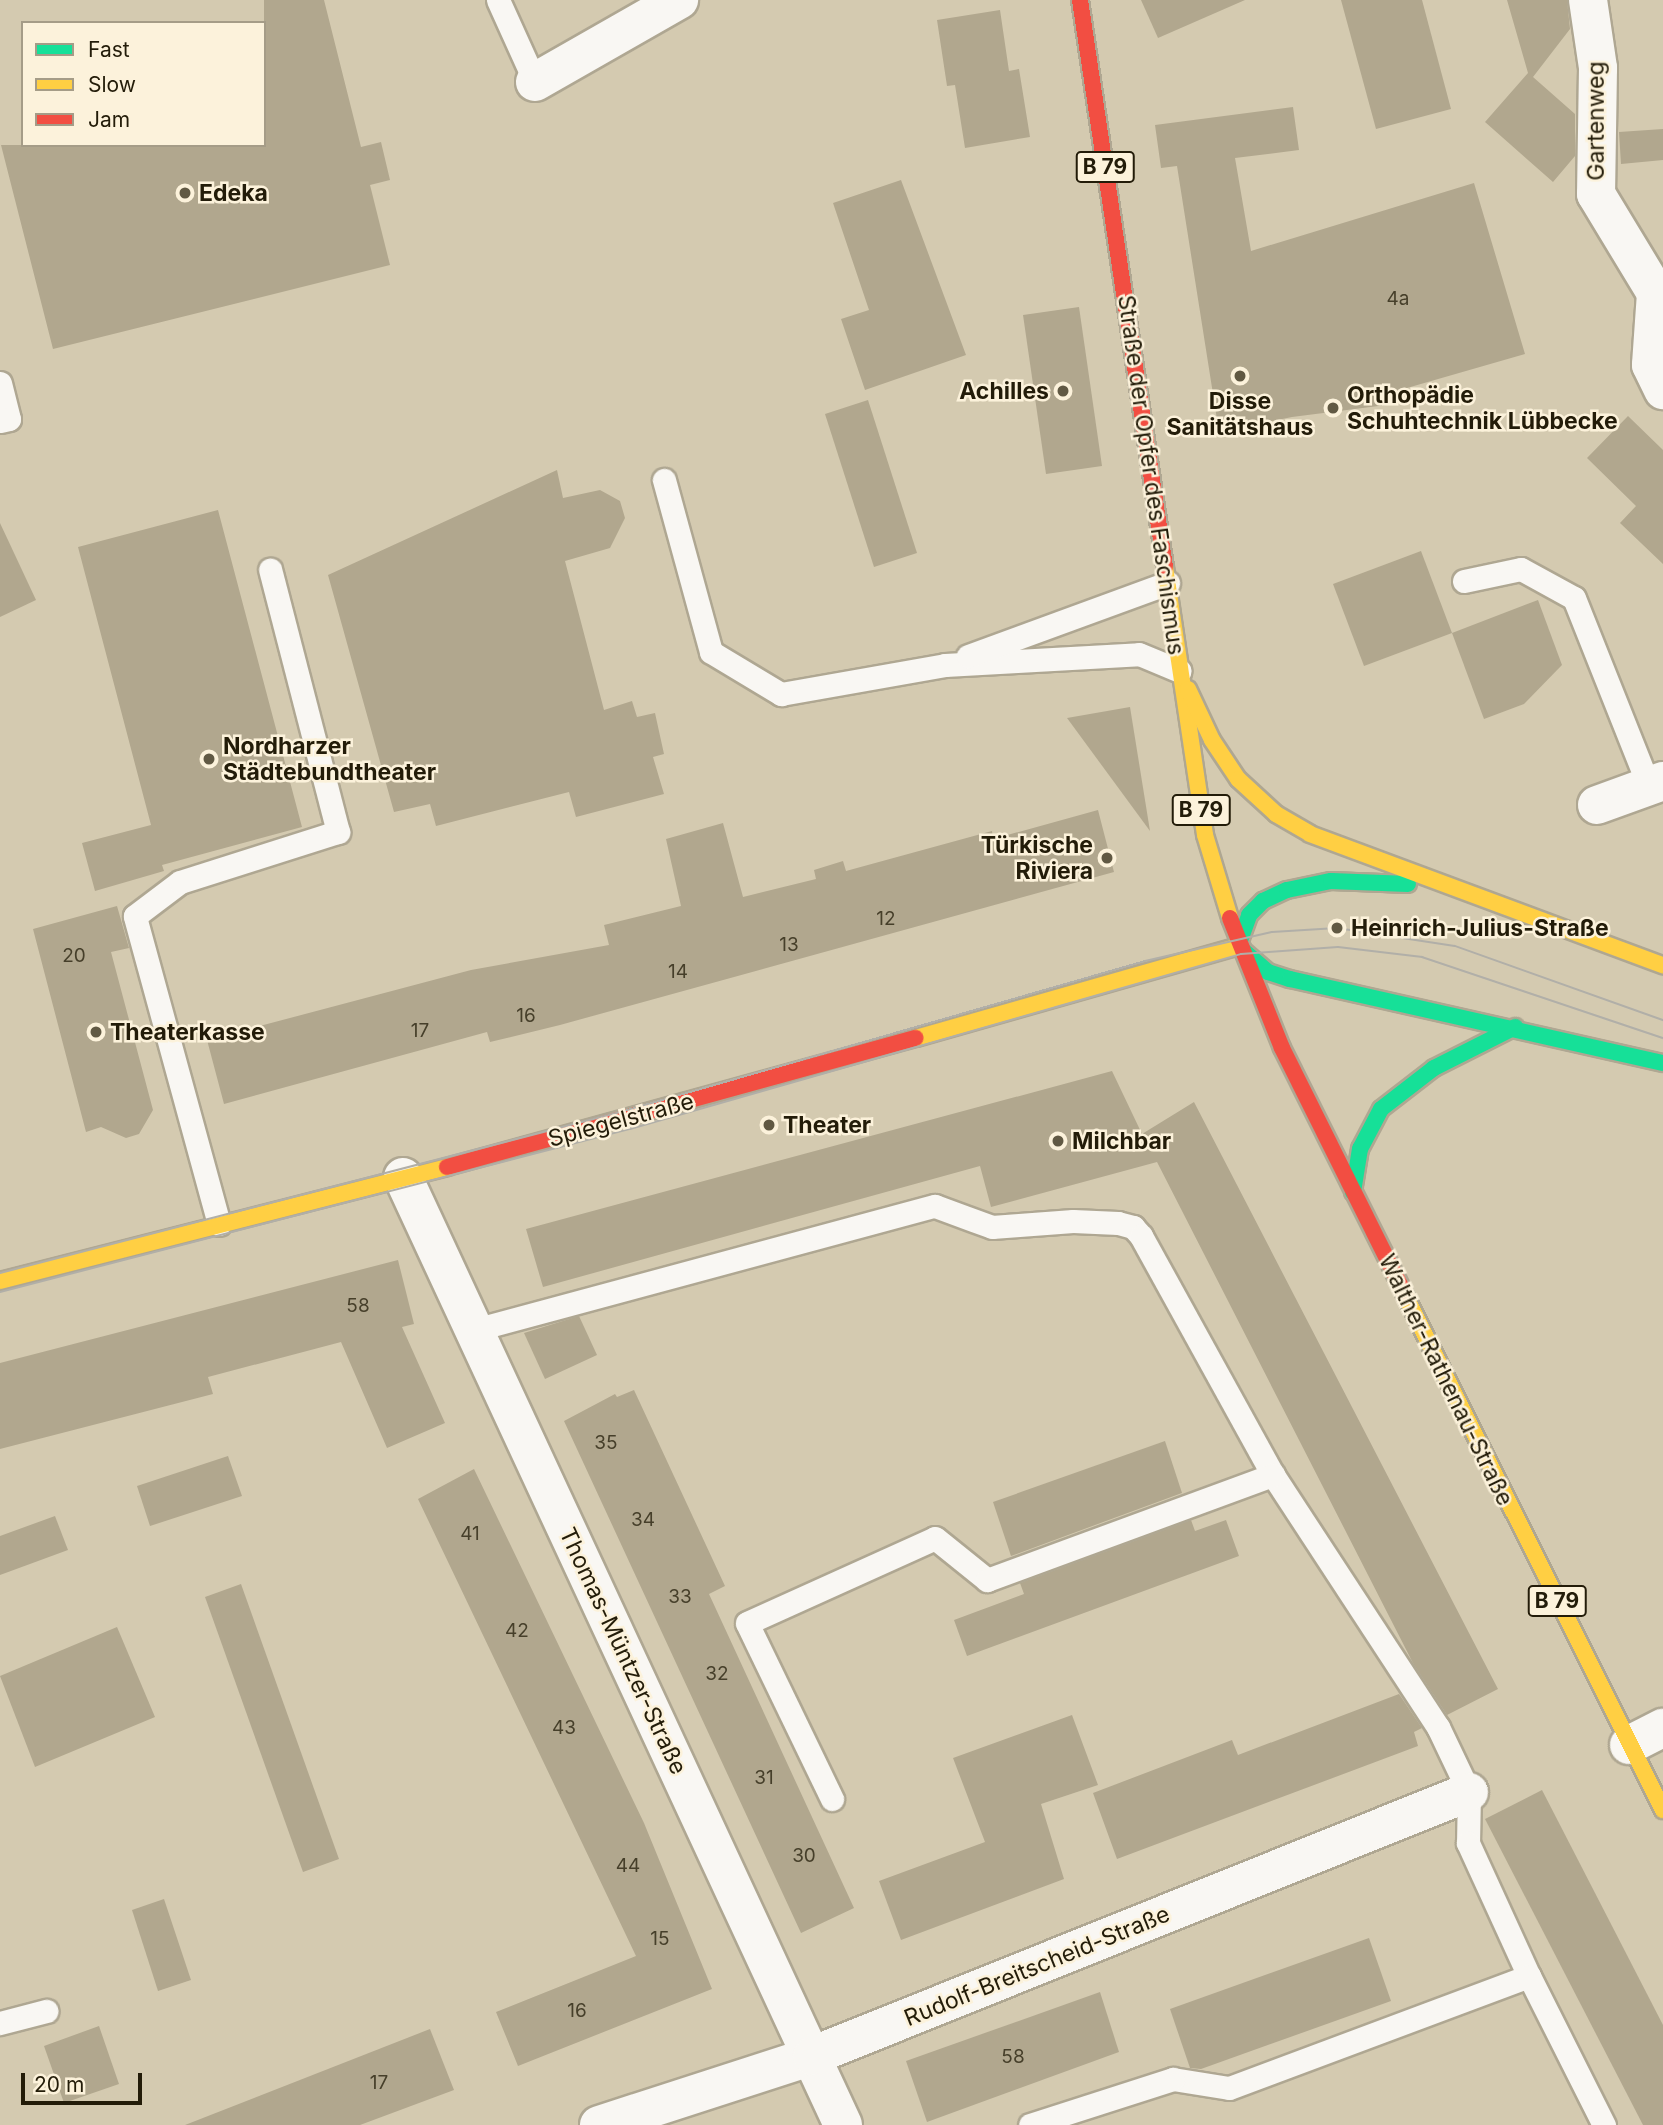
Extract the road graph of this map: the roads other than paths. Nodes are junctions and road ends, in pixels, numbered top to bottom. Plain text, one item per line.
1 (498, 0) edge
2 (679, 0) edge
3 (1080, 0) edge
4 (1588, 0) edge
5 (535, 82) joint
6 (0, 383) edge
7 (1663, 390) edge
8 (0, 421) edge
9 (664, 480) dead end
10 (270, 570) dead end
11 (1464, 581) dead end
12 (1168, 583) junction
13 (946, 665) junction
14 (1180, 671) junction
15 (1656, 783) edge
16 (1597, 805) dead end
17 (1478, 895) junction
18 (1238, 946) junction
19 (1663, 965) edge
20 (1515, 1027) junction
21 (1663, 1063) edge
22 (403, 1177) junction
23 (1353, 1192) junction
24 (219, 1224) junction
25 (0, 1281) edge
26 (474, 1330) junction
27 (1273, 1475) junction
28 (1663, 1728) edge
29 (1629, 1745) junction
30 (1469, 1792) junction
31 (832, 1799) dead end
32 (1663, 1810) edge
33 (1529, 1976) junction
34 (46, 2011) dead end
35 (0, 2023) edge
36 (812, 2056) junction
37 (599, 2125) edge
38 (843, 2125) edge
39 (1030, 2125) edge
40 (1604, 2125) edge

1 - 5 lane
2 - 5 street
3 - 12 street, Straße der Opfer des Faschismus / B 79
4 - 7 street, Gartenweg
6 - 8 lane
9 - 13 lane
10 - 24 lane
11 - 15 lane
12 - 13 lane
12 - 14 street, Straße der Opfer des Faschismus / B 79
13 - 14 lane
14 - 17 street
14 - 18 street, Straße der Opfer des Faschismus / B 79
15 - 16 street
17 - 18 street
17 - 19 street
18 - 20 street
18 - 22 street, Spiegelstraße
18 - 23 street, Walther-Rathenau-Straße / B 79
20 - 21 street
20 - 23 street
22 - 24 street, Spiegelstraße
22 - 26 street, Thomas-Müntzer-Straße
23 - 29 street, Walther-Rathenau-Straße / B 79
24 - 25 street, Spiegelstraße
26 - 27 lane
26 - 36 street, Thomas-Müntzer-Straße
27 - 30 lane
27 - 31 lane
28 - 29 street
29 - 32 street, Walther-Rathenau-Straße / B 79
30 - 33 lane
30 - 36 street, Rudolf-Breitscheid-Straße
33 - 39 lane
33 - 40 lane
34 - 35 lane
36 - 37 street, Rudolf-Breitscheid-Straße
36 - 38 street, Thomas-Müntzer-Straße

